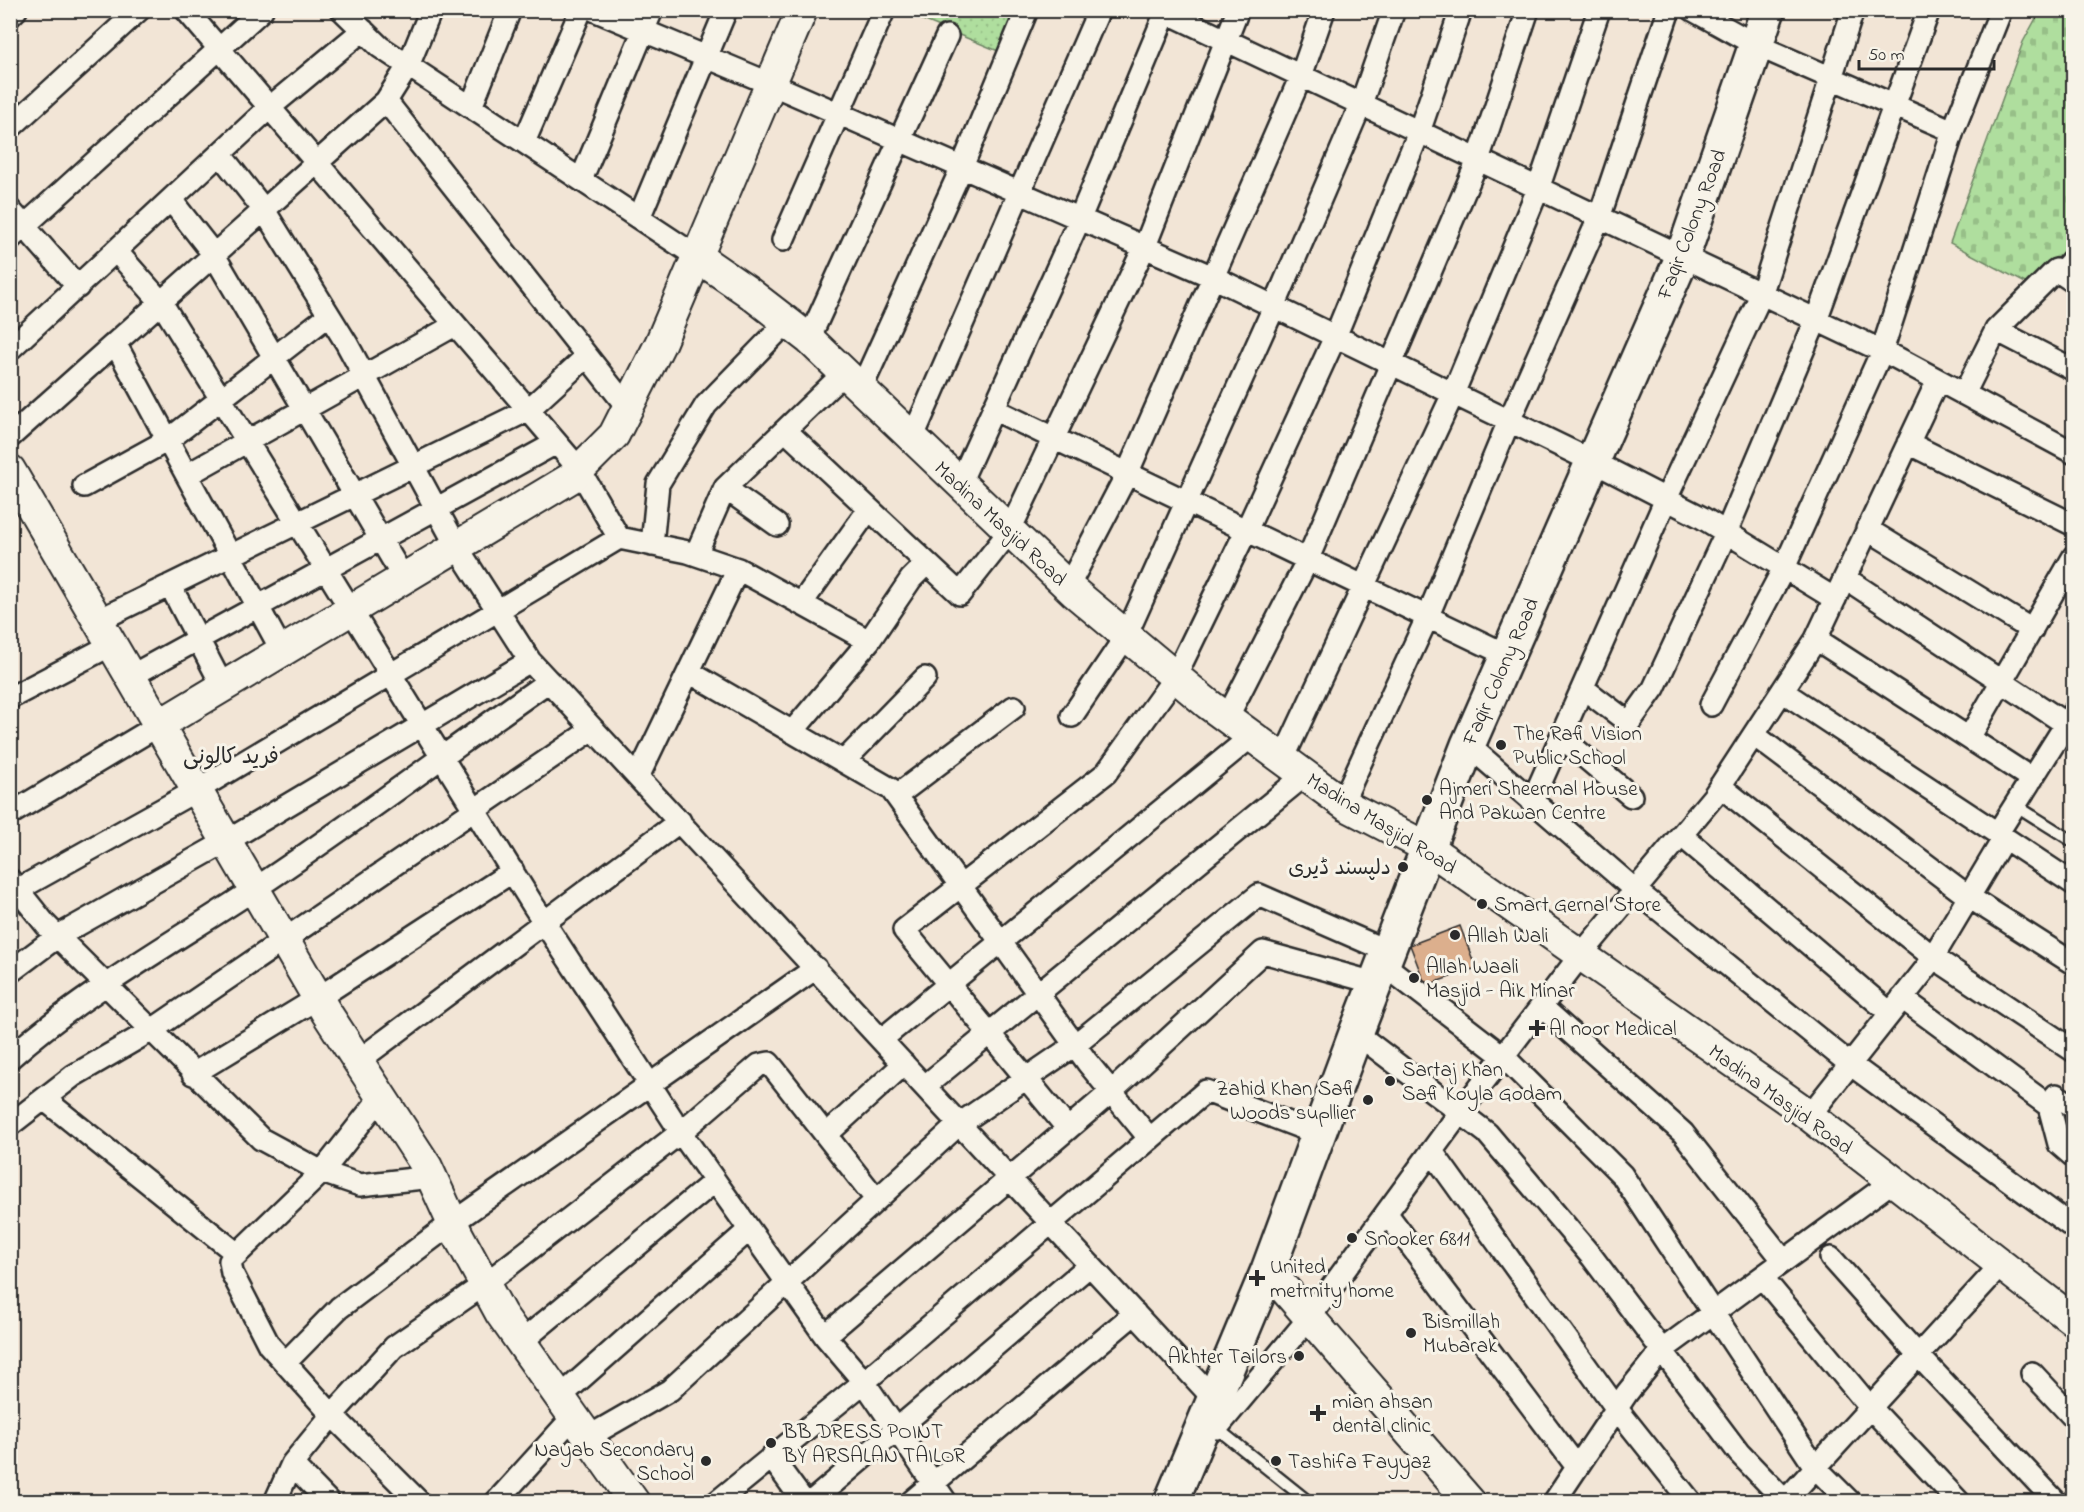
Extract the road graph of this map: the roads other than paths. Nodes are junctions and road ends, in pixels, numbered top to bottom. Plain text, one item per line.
1 (16, 10) edge
2 (139, 10) edge
3 (186, 10) edge
4 (262, 10) edge
5 (431, 10) edge
6 (510, 10) edge
7 (581, 10) edge
8 (594, 10) edge
9 (652, 10) edge
10 (726, 10) edge
11 (802, 10) edge
12 (884, 10) edge
13 (1027, 10) edge
14 (1099, 10) edge
15 (1238, 10) edge
16 (1324, 10) edge
17 (1394, 10) edge
18 (1461, 10) edge
19 (1528, 10) edge
20 (1599, 10) edge
21 (1669, 10) edge
22 (1693, 10) edge
23 (1768, 10) edge
24 (1853, 10) edge
25 (1929, 10) edge
26 (2001, 10) edge
27 (344, 11) edge
28 (1164, 11) edge
29 (10, 16) edge
30 (363, 30) junction
31 (643, 31) junction
32 (947, 36) dead end
33 (1228, 40) junction
34 (1756, 45) junction
35 (219, 49) junction
36 (706, 57) junction
37 (408, 66) junction
38 (1301, 75) junction
39 (1831, 78) junction
40 (771, 84) junction
41 (386, 101) junction
42 (1361, 104) junction
43 (1893, 105) junction
44 (471, 107) junction
45 (269, 108) junction
46 (840, 114) junction
47 (10, 128) edge
48 (1953, 131) junction
49 (1419, 132) junction
50 (901, 140) junction
51 (524, 142) junction
52 (220, 154) junction
53 (1478, 160) junction
54 (316, 163) junction
55 (962, 167) junction
56 (581, 180) junction
57 (1538, 189) junction
58 (1020, 192) junction
59 (171, 200) junction
60 (10, 210) edge
61 (264, 210) junction
62 (1080, 218) junction
63 (1599, 218) junction
64 (639, 219) junction
65 (18, 233) edge
66 (783, 240) dead end
67 (1145, 246) junction
68 (2073, 249) edge
69 (116, 251) junction
70 (214, 255) junction
71 (699, 258) junction
72 (1682, 258) junction
73 (2065, 276) edge
74 (1213, 277) junction
75 (78, 287) junction
76 (1761, 295) junction
77 (161, 302) junction
78 (1274, 307) junction
79 (329, 315) junction
80 (1816, 320) junction
81 (456, 326) junction
82 (1996, 330) junction
83 (798, 331) junction
84 (1335, 337) junction
85 (115, 343) junction
86 (10, 349) edge
87 (1882, 351) junction
88 (587, 356) junction
89 (274, 358) junction
90 (1391, 364) junction
91 (2073, 370) edge
92 (364, 376) junction
93 (1938, 380) junction
94 (852, 381) junction
95 (1453, 394) junction
96 (1964, 394) junction
97 (222, 399) junction
98 (628, 408) junction
99 (304, 409) junction
100 (993, 409) junction
101 (528, 410) junction
102 (1509, 421) junction
103 (785, 430) junction
104 (10, 436) edge
105 (1055, 437) junction
106 (912, 439) junction
107 (168, 440) junction
108 (248, 441) junction
109 (556, 442) junction
110 (1908, 443) junction
111 (2073, 453) edge
112 (1592, 461) junction
113 (413, 466) junction
114 (10, 470) edge
115 (579, 470) junction
116 (1127, 474) junction
117 (187, 475) junction
118 (959, 485) junction
119 (84, 486) dead end
120 (725, 488) junction
121 (355, 495) junction
122 (1666, 499) junction
123 (1185, 502) junction
124 (436, 508) junction
125 (869, 509) junction
126 (298, 522) junction
127 (777, 525) dead end
128 (2073, 525) edge
129 (1867, 529) junction
130 (1246, 531) junction
131 (1010, 532) junction
132 (1726, 533) junction
133 (619, 538) junction
134 (381, 539) junction
135 (652, 545) junction
136 (457, 547) junction
137 (696, 554) junction
138 (2073, 555) edge
139 (231, 556) junction
140 (1307, 561) junction
141 (927, 563) junction
142 (327, 568) junction
143 (1784, 568) junction
144 (738, 569) junction
145 (1845, 578) junction
146 (404, 579) junction
147 (170, 585) junction
148 (1068, 587) junction
149 (1365, 588) junction
150 (1834, 599) junction
151 (801, 604) junction
152 (258, 606) junction
153 (353, 609) junction
154 (498, 610) junction
155 (1427, 618) junction
156 (2032, 630) junction
157 (106, 632) junction
158 (1126, 636) junction
159 (198, 639) junction
160 (1816, 639) junction
161 (869, 641) junction
162 (282, 651) junction
163 (1507, 655) junction
164 (530, 661) junction
165 (689, 672) junction
166 (392, 673) junction
167 (131, 676) junction
168 (1175, 677) junction
169 (924, 678) dead end
170 (549, 681) junction
171 (2001, 683) junction
172 (223, 687) junction
173 (1582, 688) junction
174 (1782, 691) junction
175 (10, 698) edge
176 (1711, 705) dead end
177 (1014, 707) dead end
178 (1072, 716) dead end
179 (1227, 718) junction
180 (2070, 718) edge
181 (423, 724) junction
182 (159, 725) junction
183 (593, 729) junction
184 (792, 732) junction
185 (1754, 735) junction
186 (1252, 736) junction
187 (1561, 738) junction
188 (1969, 738) junction
189 (1468, 745) junction
190 (442, 756) junction
191 (844, 761) junction
192 (1294, 767) junction
193 (638, 777) junction
194 (2032, 779) junction
195 (1720, 786) junction
196 (197, 790) junction
197 (896, 796) junction
198 (1631, 796) dead end
199 (1532, 802) junction
200 (1342, 803) junction
201 (2015, 806) junction
202 (475, 809) junction
203 (10, 814) edge
204 (680, 821) junction
205 (1681, 835) junction
206 (2001, 836) junction
207 (227, 841) junction
208 (2073, 842) edge
209 (1428, 848) junction
210 (513, 872) junction
211 (2073, 884) edge
212 (961, 886) junction
213 (13, 888) edge
214 (255, 889) junction
215 (1635, 890) junction
216 (1969, 897) junction
217 (544, 922) junction
218 (58, 936) junction
219 (284, 939) junction
220 (1001, 942) junction
221 (1580, 956) junction
222 (1933, 957) junction
223 (2073, 964) edge
224 (1382, 966) junction
225 (816, 968) junction
226 (10, 972) edge
227 (949, 984) junction
228 (107, 985) junction
229 (1038, 994) junction
230 (318, 998) junction
231 (1896, 1006) junction
232 (1542, 1007) junction
233 (152, 1030) junction
234 (1356, 1033) junction
235 (989, 1034) junction
236 (882, 1039) junction
237 (1075, 1045) junction
238 (2073, 1051) edge
239 (10, 1058) edge
240 (1504, 1058) junction
241 (358, 1061) junction
242 (904, 1064) junction
243 (1850, 1064) junction
244 (193, 1074) junction
245 (1026, 1078) junction
246 (651, 1084) junction
247 (925, 1086) junction
248 (1112, 1092) junction
249 (381, 1097) junction
250 (44, 1099) junction
251 (2049, 1106) junction
252 (2073, 1107) edge
253 (1461, 1111) junction
254 (1809, 1116) junction
255 (10, 1125) edge
256 (958, 1125) junction
257 (1068, 1129) junction
258 (681, 1132) junction
259 (1318, 1134) junction
260 (826, 1135) junction
261 (1150, 1139) junction
262 (1432, 1153) junction
263 (2073, 1157) edge
264 (322, 1172) junction
265 (432, 1177) junction
266 (1009, 1179) junction
267 (715, 1181) junction
268 (1893, 1181) junction
269 (876, 1199) junction
270 (1387, 1214) junction
271 (452, 1223) junction
272 (1052, 1224) junction
273 (2073, 1228) edge
274 (749, 1230) junction
275 (236, 1253) junction
276 (1831, 1258) dead end
277 (1784, 1261) junction
278 (1090, 1265) junction
279 (2001, 1265) junction
280 (1268, 1270) junction
281 (1762, 1277) junction
282 (485, 1284) junction
283 (788, 1284) junction
284 (1135, 1313) junction
285 (1712, 1314) junction
286 (1310, 1317) junction
287 (2073, 1321) edge
288 (825, 1336) junction
289 (521, 1342) junction
290 (1661, 1351) junction
291 (1917, 1354) junction
292 (285, 1363) junction
293 (2032, 1373) dead end
294 (864, 1382) junction
295 (1869, 1406) junction
296 (1617, 1409) junction
297 (332, 1415) junction
298 (1213, 1416) junction
299 (574, 1417) junction
300 (2073, 1418) edge
301 (896, 1428) junction
302 (771, 1457) junction
303 (292, 1464) junction
304 (1577, 1467) junction
305 (1815, 1467) junction
306 (934, 1481) junction
307 (1563, 1498) edge
308 (629, 1500) edge
309 (1785, 1501) edge
310 (275, 1502) edge
311 (329, 1502) edge
312 (419, 1502) edge
313 (496, 1502) edge
314 (717, 1502) edge
315 (804, 1502) edge
316 (811, 1502) edge
317 (911, 1502) edge
318 (946, 1502) edge
319 (1172, 1502) edge
320 (1309, 1502) edge
321 (1470, 1502) edge
322 (1691, 1502) edge
323 (1850, 1502) edge
324 (1959, 1502) edge
325 (2056, 1502) edge

1 - 29 street
2 - 47 street
3 - 35 street
4 - 35 street
5 - 37 street
6 - 44 street
7 - 51 street
8 - 31 street
9 - 31 street
10 - 36 street
11 - 40 street
12 - 46 street
13 - 55 street
14 - 58 street
15 - 33 street
16 - 38 street
17 - 42 street
18 - 49 street
19 - 53 street
20 - 57 street
21 - 63 street
22 - 34 street
23 - 34 main road, Faqir Colony Road
24 - 39 street
25 - 43 street
26 - 48 street
27 - 30 street
28 - 33 street
28 - 62 street
30 - 37 street
30 - 45 street
31 - 36 street
31 - 56 street
32 - 50 street
33 - 38 street
33 - 67 street
34 - 39 street
34 - 72 main road, Faqir Colony Road
35 - 45 street
35 - 65 street
36 - 40 street
36 - 64 street
37 - 41 street
37 - 44 street
38 - 42 street
38 - 74 street
39 - 43 street
39 - 76 street
40 - 46 street
40 - 71 street
41 - 54 street
41 - 88 street
42 - 49 street
42 - 78 street
43 - 48 street
43 - 80 street
44 - 51 street
45 - 52 street
45 - 54 street
46 - 50 street
46 - 66 street
48 - 87 street
49 - 53 street
49 - 84 street
50 - 55 street
50 - 83 street
51 - 56 street
52 - 59 street
52 - 61 street
53 - 57 street
53 - 90 street
54 - 61 street
54 - 81 street
55 - 58 street
55 - 94 street
56 - 64 street
57 - 63 street
57 - 95 street
58 - 62 street
58 - 106 street
59 - 69 street
59 - 70 street
60 - 65 street
61 - 70 street
61 - 79 street
62 - 67 street
62 - 100 street
63 - 72 street
63 - 102 street
64 - 71 street
65 - 75 street
67 - 74 street
67 - 105 street
68 - 73 lane
69 - 75 street
69 - 77 street
70 - 77 street
70 - 89 street
71 - 83 street, Madina Masjid Road
71 - 98 street
72 - 76 street
72 - 112 main road, Faqir Colony Road
73 - 82 street
74 - 78 street
74 - 116 street
75 - 86 street
76 - 80 street
76 - 122 street
77 - 85 street
77 - 97 street
78 - 84 street
78 - 123 street
79 - 89 street
79 - 92 street
80 - 87 street
80 - 132 street
81 - 92 street
81 - 101 street
82 - 91 street
82 - 96 street
83 - 94 street, Madina Masjid Road
83 - 135 street
84 - 90 street
84 - 130 street
85 - 104 street
85 - 107 street
87 - 93 street
87 - 143 street
88 - 98 street
88 - 101 street
89 - 97 street
89 - 99 street
90 - 95 street
90 - 140 street
92 - 99 street
92 - 113 street
93 - 96 street
93 - 110 street
94 - 103 street
94 - 106 street, Madina Masjid Road
95 - 102 street
95 - 149 street
96 - 111 street
97 - 107 street
97 - 108 street
98 - 115 street
99 - 108 street
99 - 121 street
100 - 105 street
100 - 118 street
101 - 109 street
101 - 113 street
102 - 112 street
102 - 155 street
103 - 120 street
103 - 125 street
105 - 116 street
105 - 131 street
106 - 118 street, Madina Masjid Road
107 - 117 street
107 - 119 street
108 - 117 street
108 - 126 street
109 - 115 street
109 - 124 street
110 - 128 street
110 - 129 street
112 - 122 street
112 - 163 main road, Faqir Colony Road
113 - 121 street
113 - 124 street
114 - 157 street
115 - 133 street
115 - 136 street
116 - 123 street
116 - 148 street
117 - 139 street
118 - 131 street, Madina Masjid Road
120 - 127 street
120 - 137 street
121 - 126 street
121 - 134 street
122 - 132 street
122 - 173 street
123 - 130 street
123 - 158 street
124 - 134 street
124 - 136 street
125 - 141 street
125 - 151 street
126 - 139 street
126 - 142 street
129 - 145 street
129 - 156 street
130 - 140 street
130 - 168 street
131 - 141 street
131 - 148 street, Madina Masjid Road
132 - 143 street
132 - 173 street
133 - 135 street
133 - 154 street
134 - 142 street
134 - 146 street
135 - 137 street
136 - 146 street
136 - 154 street
137 - 144 street
138 - 156 street
139 - 147 street
139 - 152 street
140 - 149 street
140 - 179 street
141 - 161 street
142 - 152 street
142 - 153 street
143 - 150 street
143 - 176 street
144 - 151 street
144 - 165 street
145 - 150 street
145 - 171 street
146 - 153 street
147 - 157 street
147 - 159 street
148 - 158 street, Madina Masjid Road
149 - 155 street
149 - 192 street
150 - 160 street
151 - 161 street
152 - 159 street
152 - 162 street
153 - 162 street
153 - 166 street
154 - 164 street
154 - 166 street
155 - 163 street
155 - 200 street
156 - 171 street
157 - 167 street
157 - 175 street
158 - 168 street, Madina Masjid Road
158 - 178 street
159 - 167 street
159 - 172 street
160 - 174 street
160 - 188 street
161 - 184 street
162 - 172 street
163 - 189 main road, Faqir Colony Road
164 - 170 street
164 - 181 street
165 - 184 street
165 - 193 street
166 - 181 street
166 - 196 street
167 - 182 street
168 - 179 street, Madina Masjid Road
168 - 212 street
169 - 191 street
170 - 183 street
170 - 190 street
171 - 180 street
171 - 188 street
172 - 182 street
173 - 187 street
174 - 185 street
174 - 206 street
177 - 197 street
179 - 186 street, Madina Masjid Road
180 - 194 street
181 - 190 street
181 - 207 street
182 - 196 street
182 - 203 street
183 - 193 street
183 - 202 street
184 - 191 street
185 - 195 street
185 - 216 street
186 - 192 street, Madina Masjid Road
186 - 220 street
187 - 198 street
187 - 199 street
188 - 194 street
189 - 199 street
189 - 209 main road, Faqir Colony Road
190 - 202 street
190 - 214 street
191 - 197 street
192 - 200 street, Madina Masjid Road
192 - 229 street
193 - 204 street
194 - 201 street
195 - 205 street
195 - 222 street
196 - 207 street
196 - 213 street
197 - 212 street
199 - 215 street
200 - 209 street, Madina Masjid Road
201 - 206 street
201 - 208 lane
202 - 210 street
202 - 219 street
204 - 217 street
204 - 225 street
205 - 215 street
205 - 231 street
206 - 211 street
206 - 216 street
207 - 214 street
207 - 218 street
209 - 221 street, Madina Masjid Road
209 - 224 main road, Faqir Colony Road
210 - 217 street
210 - 230 street
212 - 220 street
212 - 227 street
213 - 218 street
214 - 219 street
214 - 228 street
215 - 221 street
215 - 243 street
216 - 222 street
216 - 223 street
217 - 241 street
217 - 246 street
218 - 226 street
218 - 228 street
219 - 230 street
219 - 233 street
220 - 227 street
220 - 229 street
221 - 232 street
221 - 254 street, Madina Masjid Road
222 - 231 street
222 - 238 street
224 - 234 main road, Faqir Colony Road
224 - 237 street
224 - 240 street
224 - 248 street
225 - 236 street
225 - 246 street
227 - 235 street
227 - 236 street
228 - 233 street
228 - 239 street
229 - 235 street
229 - 237 street
230 - 241 street
230 - 244 street
231 - 243 street
231 - 251 street
232 - 240 street
232 - 277 street
233 - 244 street
233 - 250 street
234 - 253 street
234 - 259 main road, Faqir Colony Road
235 - 245 street
235 - 247 street
236 - 242 street
237 - 245 street
237 - 248 street
240 - 253 street
240 - 285 street
241 - 249 street
242 - 247 street
242 - 260 street
243 - 254 street
243 - 273 street
244 - 264 street
245 - 256 street
245 - 257 street
246 - 258 street
246 - 271 street
247 - 256 street
248 - 257 street
248 - 261 street
249 - 264 street
249 - 265 street
250 - 255 street
250 - 275 street
251 - 252 street
251 - 263 street
253 - 262 street
253 - 290 street
254 - 268 street, Madina Masjid Road
256 - 266 street
256 - 269 street
257 - 266 street
258 - 260 street
258 - 267 street
258 - 282 street
259 - 261 street
259 - 280 main road, Faqir Colony Road
260 - 269 street
261 - 272 street
262 - 270 street
262 - 296 street
264 - 265 street
264 - 275 street
265 - 271 street
266 - 272 street
266 - 288 street
267 - 274 street
267 - 289 street
268 - 277 street
268 - 279 street, Madina Masjid Road
269 - 283 street
270 - 286 street
270 - 304 street
271 - 282 street
271 - 292 street
272 - 278 street
272 - 294 street
274 - 283 street
274 - 299 street
275 - 292 street
276 - 291 street
277 - 281 street
278 - 284 street
278 - 301 street
279 - 287 street, Madina Masjid Road
279 - 291 street
280 - 286 street
280 - 298 main road, Faqir Colony Road
281 - 285 street
281 - 295 street
282 - 289 street
282 - 297 street
283 - 288 street
283 - 299 street
284 - 298 street
284 - 306 street
285 - 290 street
285 - 305 street
286 - 298 street
286 - 321 street
288 - 294 street
289 - 299 street
290 - 296 street
290 - 309 street
291 - 295 street
291 - 325 street
292 - 297 street
293 - 300 street
294 - 301 street
294 - 302 street
295 - 305 street
295 - 324 street
296 - 304 street
296 - 322 street
297 - 303 street
297 - 312 street
298 - 319 main road, Faqir Colony Road
298 - 320 lane
299 - 308 street
299 - 313 street
301 - 306 street
301 - 316 street
302 - 314 street
302 - 315 street
303 - 310 street
303 - 311 street
304 - 307 street
305 - 309 street
305 - 323 street
306 - 317 street
306 - 318 street

